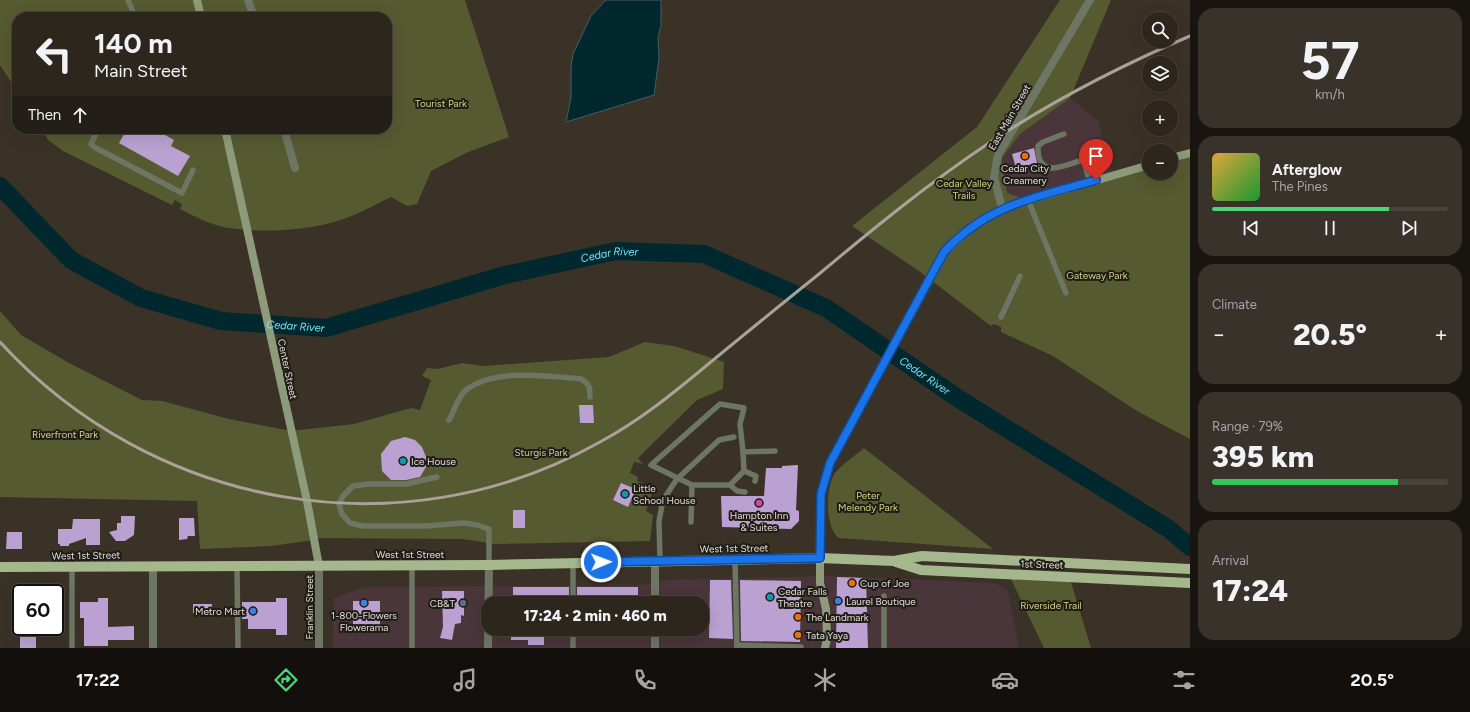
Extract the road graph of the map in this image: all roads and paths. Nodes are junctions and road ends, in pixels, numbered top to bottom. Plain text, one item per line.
1 (128, 0) edge
2 (197, 0) edge
3 (248, 0) edge
4 (1090, 0) edge
5 (133, 12) edge
6 (199, 12) edge
7 (252, 12) edge
8 (95, 134) edge
9 (226, 134) edge
10 (285, 134) edge
11 (1064, 134) dead end
12 (1190, 153) edge
13 (1178, 156) edge
14 (1142, 167) edge
15 (295, 168) dead end
16 (193, 170) dead end
17 (1090, 182) junction
18 (1028, 200) junction
19 (1002, 208) junction
20 (1020, 276) dead end
21 (1066, 293) dead end
22 (1001, 317) dead end
23 (590, 397) dead end
24 (449, 420) dead end
25 (734, 437) dead end
26 (775, 451) dead end
27 (742, 452) junction
28 (744, 471) junction
29 (437, 477) dead end
30 (677, 479) junction
31 (756, 481) dead end
32 (692, 485) junction
33 (730, 485) junction
34 (745, 492) dead end
35 (691, 522) dead end
36 (820, 558) junction
37 (735, 560) junction
38 (658, 561) junction
39 (894, 561) junction
40 (573, 563) junction
41 (489, 565) junction
42 (153, 566) junction
43 (237, 566) junction
44 (319, 566) junction
45 (412, 566) junction
46 (72, 567) junction
47 (0, 568) edge
48 (1190, 570) edge
49 (1190, 583) edge
50 (573, 596) edge
51 (656, 596) edge
52 (884, 596) dead end
53 (573, 636) edge
54 (655, 636) edge
55 (801, 646) dead end
56 (737, 647) edge
57 (72, 648) edge
58 (153, 648) edge
59 (238, 648) edge
60 (319, 648) edge
61 (412, 648) edge
62 (488, 648) edge
63 (573, 648) edge
64 (655, 648) edge
65 (825, 648) edge
66 (884, 648) edge

1 - 5 lane
2 - 6 main road
3 - 7 street
4 - 19 street, East Main Street
8 - 16 lane
9 - 44 main road, Center Street
10 - 15 street
11 - 17 lane
12 - 13 main road
14 - 17 main road
17 - 18 main road
18 - 19 main road
18 - 21 lane
19 - 36 main road
20 - 22 lane
23 - 24 lane
25 - 30 lane
26 - 27 lane
27 - 28 lane
27 - 30 lane
28 - 31 lane
28 - 33 lane
29 - 41 lane
30 - 32 lane
30 - 38 lane
32 - 33 lane
32 - 35 lane
33 - 34 lane
36 - 37 main road, West 1st Street
36 - 39 main road, 1st Street
36 - 65 main road
37 - 38 main road, West 1st Street
37 - 56 lane
38 - 40 main road, West 1st Street
38 - 51 street
39 - 48 main road, 1st Street
39 - 49 main road, 1st Street
40 - 41 main road, West 1st Street
40 - 50 lane
41 - 45 main road, West 1st Street
41 - 62 street
42 - 43 main road, West 1st Street
42 - 46 main road, West 1st Street
42 - 58 street
43 - 44 main road, West 1st Street
43 - 59 lane
44 - 45 main road, West 1st Street
44 - 60 street, Franklin Street
45 - 61 lane
46 - 47 main road, West 1st Street
46 - 57 lane
52 - 66 lane
53 - 63 lane
54 - 64 street
55 - 56 lane

